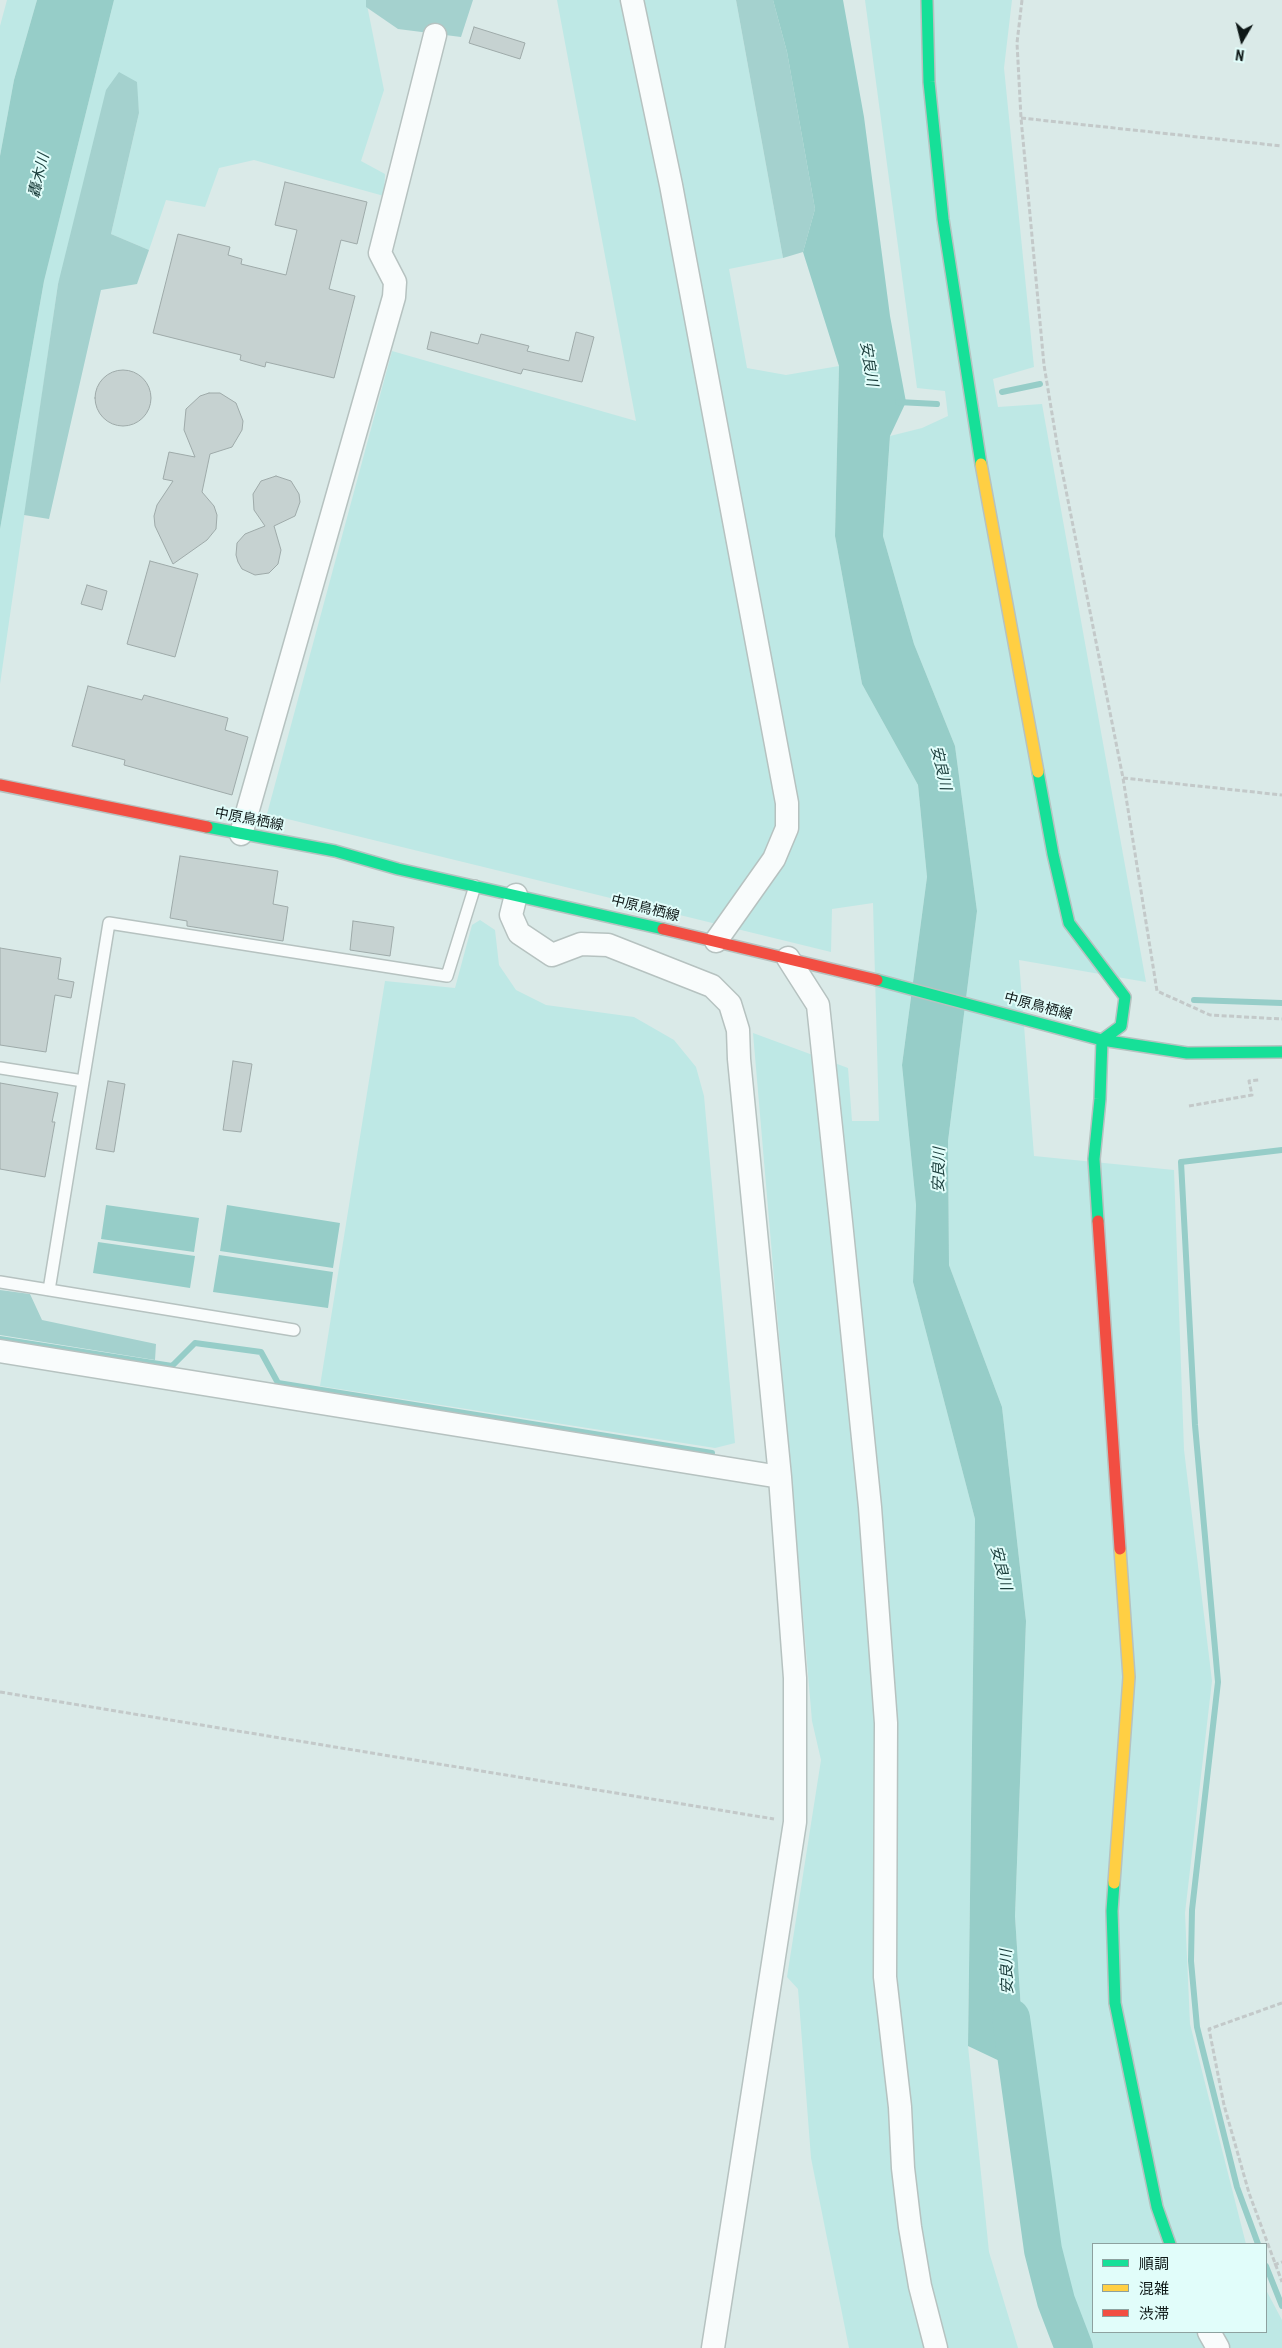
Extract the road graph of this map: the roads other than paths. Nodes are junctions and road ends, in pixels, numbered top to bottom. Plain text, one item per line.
1 (632, 0) edge
2 (927, 0) edge
3 (435, 35) dead end
4 (0, 785) edge
5 (241, 834) junction
6 (475, 885) junction
7 (516, 895) junction
8 (716, 941) junction
9 (788, 958) junction
10 (1102, 1040) junction
11 (1282, 1052) edge
12 (0, 1068) edge
13 (83, 1081) junction
14 (0, 1282) edge
15 (49, 1290) junction
16 (294, 1330) dead end
17 (0, 1351) edge
18 (780, 1477) junction
19 (1170, 2243) edge
20 (1210, 2333) edge
21 (713, 2348) edge
22 (936, 2348) edge
23 (1218, 2348) edge

1 - 8 street
2 - 10 street
3 - 5 street
4 - 5 street, 中原鳥栖線
5 - 6 street, 中原鳥栖線
6 - 7 street, 中原鳥栖線
6 - 13 lane
7 - 8 street, 中原鳥栖線
7 - 18 street
8 - 9 street, 中原鳥栖線
9 - 10 street, 中原鳥栖線
9 - 22 street
10 - 11 street, 中原鳥栖線
10 - 19 street
12 - 13 lane
13 - 15 lane
14 - 15 lane
15 - 16 lane
17 - 18 street
18 - 21 street
20 - 23 street

